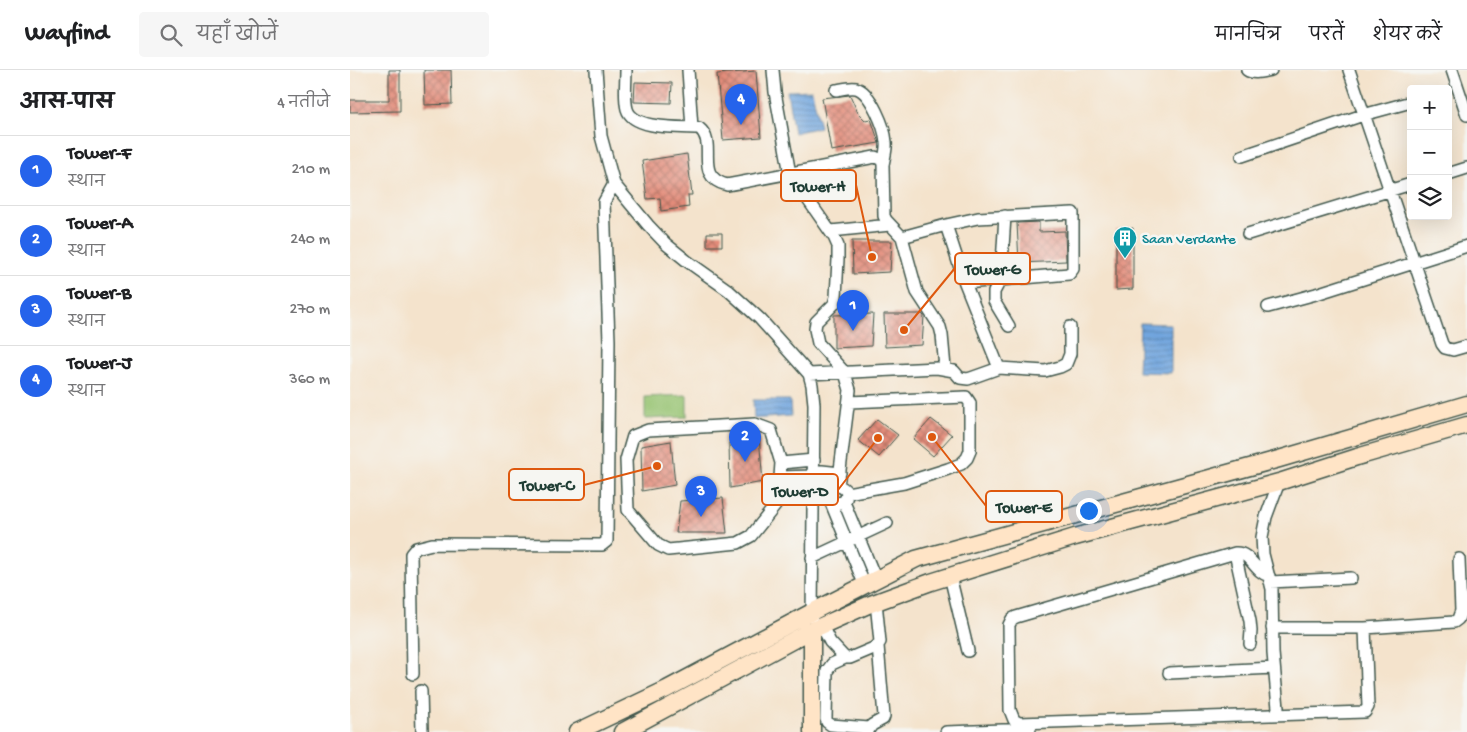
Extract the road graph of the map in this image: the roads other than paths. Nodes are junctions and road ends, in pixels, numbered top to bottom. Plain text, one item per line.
1 (596, 70) edge
2 (626, 70) edge
3 (688, 70) edge
4 (773, 70) edge
5 (1247, 70) edge
6 (1272, 70) edge
7 (1349, 70) edge
8 (1452, 70) edge
9 (836, 90) dead end
10 (1458, 90) edge
11 (1407, 103) edge
12 (1364, 115) junction
13 (1467, 115) edge
14 (692, 128) junction
15 (1242, 156) dead end
16 (883, 166) junction
17 (1467, 168) edge
18 (1452, 173) edge
19 (790, 174) junction
20 (614, 184) junction
21 (1407, 185) edge
22 (1389, 190) junction
23 (1005, 216) junction
24 (890, 225) junction
25 (946, 225) junction
26 (831, 231) junction
27 (1248, 234) dead end
28 (902, 237) junction
29 (1467, 246) edge
30 (1414, 263) junction
31 (1000, 280) junction
32 (965, 284) junction
33 (1268, 307) dead end
34 (1009, 326) dead end
35 (1070, 327) dead end
36 (1467, 346) edge
37 (946, 368) junction
38 (999, 368) junction
39 (845, 373) junction
40 (809, 374) junction
41 (960, 378) junction
42 (966, 396) junction
43 (849, 402) junction
44 (1467, 404) edge
45 (1467, 425) edge
46 (781, 462) junction
47 (814, 468) junction
48 (840, 473) junction
49 (780, 476) junction
50 (1280, 482) junction
51 (840, 496) junction
52 (887, 523) dead end
53 (853, 539) junction
54 (1236, 553) junction
55 (812, 558) junction
56 (1459, 559) dead end
57 (950, 576) junction
58 (1351, 578) dead end
59 (1270, 579) junction
60 (870, 583) junction
61 (876, 602) junction
62 (812, 612) junction
63 (817, 628) junction
64 (1272, 628) junction
65 (1365, 628) junction
66 (1250, 644) dead end
67 (878, 646) junction
68 (968, 651) dead end
69 (845, 658) junction
70 (1274, 668) junction
71 (1169, 673) dead end
72 (413, 674) dead end
73 (421, 691) dead end
74 (1276, 714) junction
75 (1036, 729) dead end
76 (868, 730) edge
77 (422, 732) edge
78 (577, 732) edge
79 (622, 732) edge
80 (812, 732) edge
81 (946, 732) edge

1 - 20 street
2 - 14 street
3 - 14 street
4 - 19 street
5 - 6 street
7 - 12 street
8 - 10 street
9 - 16 street
10 - 13 street
11 - 12 street
12 - 15 street
12 - 22 street
14 - 19 street
16 - 19 street
16 - 24 street
17 - 18 street
19 - 26 street
20 - 40 street
20 - 72 street
21 - 22 street
22 - 27 street
22 - 30 street
23 - 25 street
23 - 31 street
23 - 31 street
24 - 26 street
24 - 28 street
25 - 28 street
25 - 32 street
26 - 39 street
28 - 37 street
29 - 30 street
30 - 33 street
30 - 36 street
31 - 32 street
31 - 34 street
32 - 38 street
35 - 38 street
37 - 39 street
37 - 41 street
38 - 41 street
39 - 40 street
39 - 43 street
40 - 47 street
41 - 42 street
42 - 43 street
42 - 51 street
43 - 48 street
44 - 60 street
45 - 50 street
46 - 47 street
46 - 49 street
46 - 49 street
47 - 48 street
47 - 49 street
47 - 55 street
48 - 51 street
50 - 57 street
50 - 59 street
51 - 53 street
52 - 53 street
53 - 55 street
53 - 60 street
54 - 59 street
54 - 66 street
54 - 74 street
55 - 62 street
56 - 65 street
57 - 61 street
57 - 68 street
58 - 59 street
59 - 64 street
60 - 62 street
61 - 63 street
61 - 67 street
62 - 63 street
62 - 78 street
63 - 69 street
63 - 79 street
63 - 80 street
64 - 65 street
64 - 70 street
65 - 74 street
67 - 69 street
67 - 76 street
69 - 76 street
70 - 71 street
70 - 74 street
73 - 77 street
75 - 81 street

